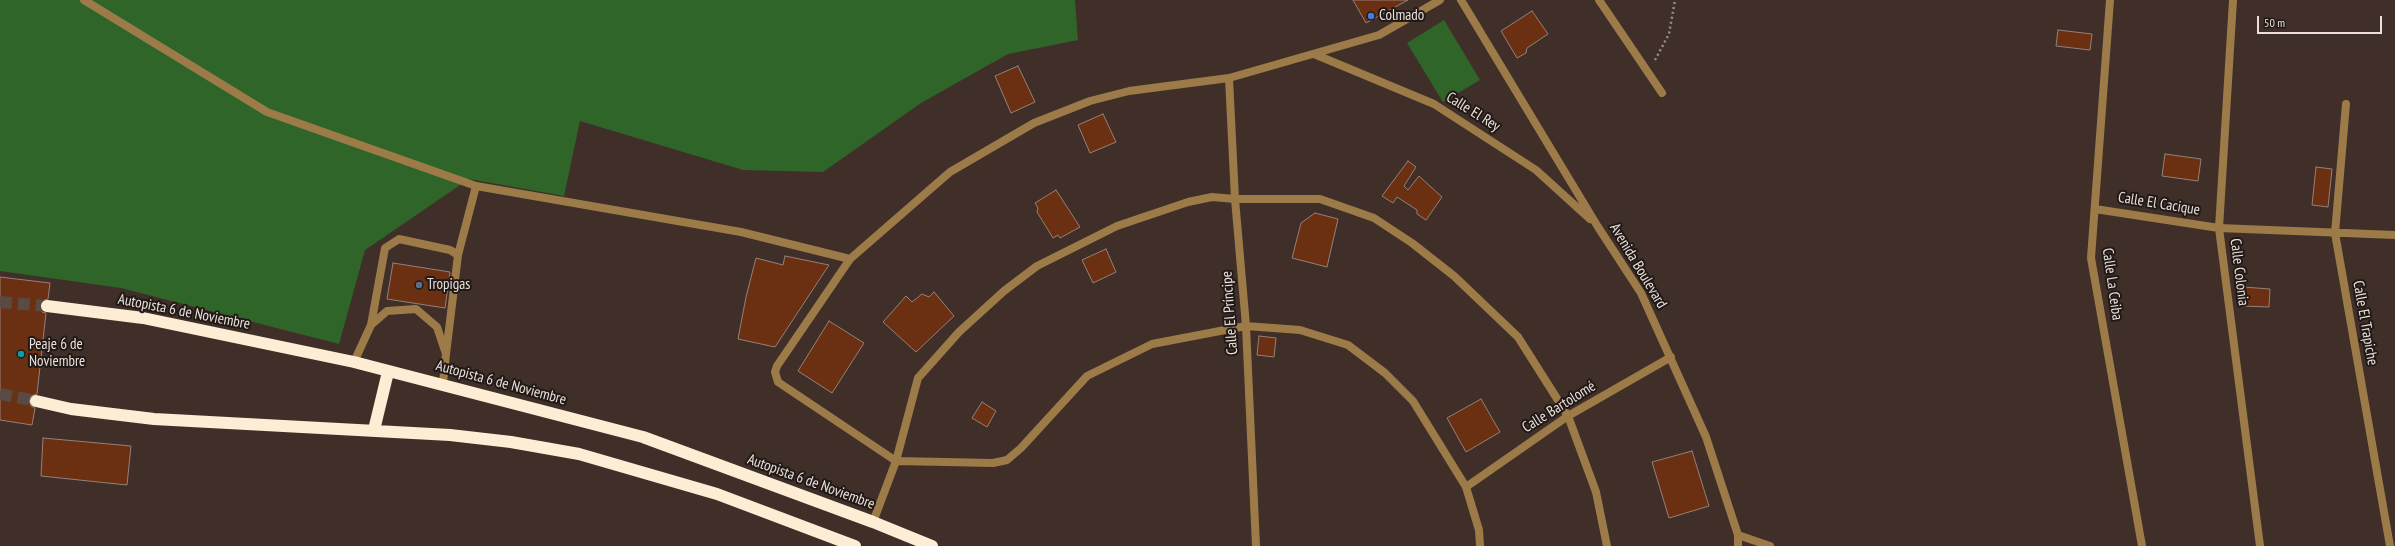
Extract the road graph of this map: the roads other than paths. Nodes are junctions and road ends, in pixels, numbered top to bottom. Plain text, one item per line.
1 (84, 0) edge
2 (1440, 0) edge
3 (1461, 0) edge
4 (1598, 0) edge
5 (2110, 0) edge
6 (2233, 0) edge
7 (1314, 54) junction
8 (1229, 78) junction
9 (1662, 93) dead end
10 (2346, 104) dead end
11 (476, 186) junction
12 (1235, 199) junction
13 (2095, 209) junction
14 (1598, 227) junction
15 (2219, 228) junction
16 (2335, 233) junction
17 (2395, 235) edge
18 (458, 255) junction
19 (850, 259) junction
20 (47, 306) tunnel mouth
21 (371, 325) junction
22 (1246, 326) junction
23 (446, 354) junction
24 (1671, 357) junction
25 (354, 362) junction
26 (388, 372) junction
27 (443, 383) junction
28 (36, 401) tunnel mouth
29 (1568, 416) junction
30 (374, 430) junction
31 (896, 461) junction
32 (1466, 487) junction
33 (873, 522) junction
34 (1738, 535) junction
35 (855, 546) edge
36 (932, 546) edge
37 (1256, 546) edge
38 (1480, 546) edge
39 (1607, 546) edge
40 (1738, 546) edge
41 (1770, 546) edge
42 (2142, 546) edge
43 (2260, 546) edge
44 (2390, 546) edge

1 - 11 street
2 - 7 street
3 - 14 street, Avenida Boulevard
4 - 9 street
5 - 13 street, Calle La Ceiba
6 - 15 street, Calle Colonia
7 - 8 street
7 - 14 street, Calle El Rey
8 - 12 street, Calle El Príncipe
8 - 19 street
10 - 16 street, Calle El Trapiche
11 - 18 street
11 - 19 street
12 - 22 street, Calle El Príncipe
12 - 29 street
12 - 31 street
13 - 15 street, Calle El Cacique
13 - 42 street, Calle La Ceiba
14 - 24 street, Avenida Boulevard
15 - 16 street, Calle El Cacique
15 - 43 street, Calle Colonia
16 - 17 street, Calle El Cacique
16 - 44 street, Calle El Trapiche
18 - 21 street
18 - 23 street
19 - 31 street
20 - 25 highway, Autopista 6 de Noviembre
21 - 23 street
21 - 25 street
22 - 31 street
22 - 32 street
22 - 37 street, Calle El Príncipe
23 - 27 street
24 - 29 street, Calle Bartolomé
24 - 34 street, Avenida Boulevard
25 - 26 highway, Autopista 6 de Noviembre
26 - 27 highway, Autopista 6 de Noviembre
26 - 30 highway
27 - 33 highway, Autopista 6 de Noviembre
28 - 30 highway
29 - 32 street, Calle Bartolomé
29 - 39 street
30 - 35 highway
31 - 33 street
32 - 38 street
33 - 36 highway, Autopista 6 de Noviembre
34 - 40 street, Avenida Boulevard
34 - 41 street

